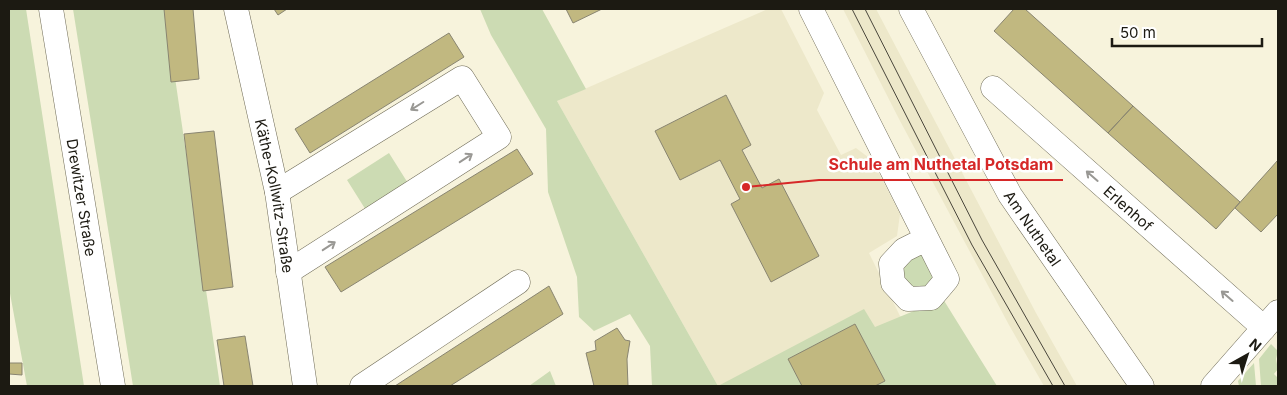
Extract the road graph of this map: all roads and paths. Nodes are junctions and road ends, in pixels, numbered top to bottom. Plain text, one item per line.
1 (51, 9) edge
2 (236, 9) edge
3 (811, 9) edge
4 (911, 9) edge
5 (993, 88) dead end
6 (277, 192) junction
7 (926, 239) junction
8 (288, 272) junction
9 (518, 282) dead end
10 (1271, 320) edge
11 (114, 386) edge
12 (305, 386) edge
13 (362, 386) edge
14 (1142, 386) edge
15 (1214, 386) edge

1 - 11 street, Drewitzer Straße
2 - 6 street, Käthe-Kollwitz-Straße
3 - 7 street
4 - 14 street, Am Nuthetal
10 -> 5 street, Erlenhof
6 - 8 street, Käthe-Kollwitz-Straße
8 -> 6 street
7 - 7 street
8 - 12 street, Käthe-Kollwitz-Straße
9 - 13 street
10 - 15 street, Erlenhof

